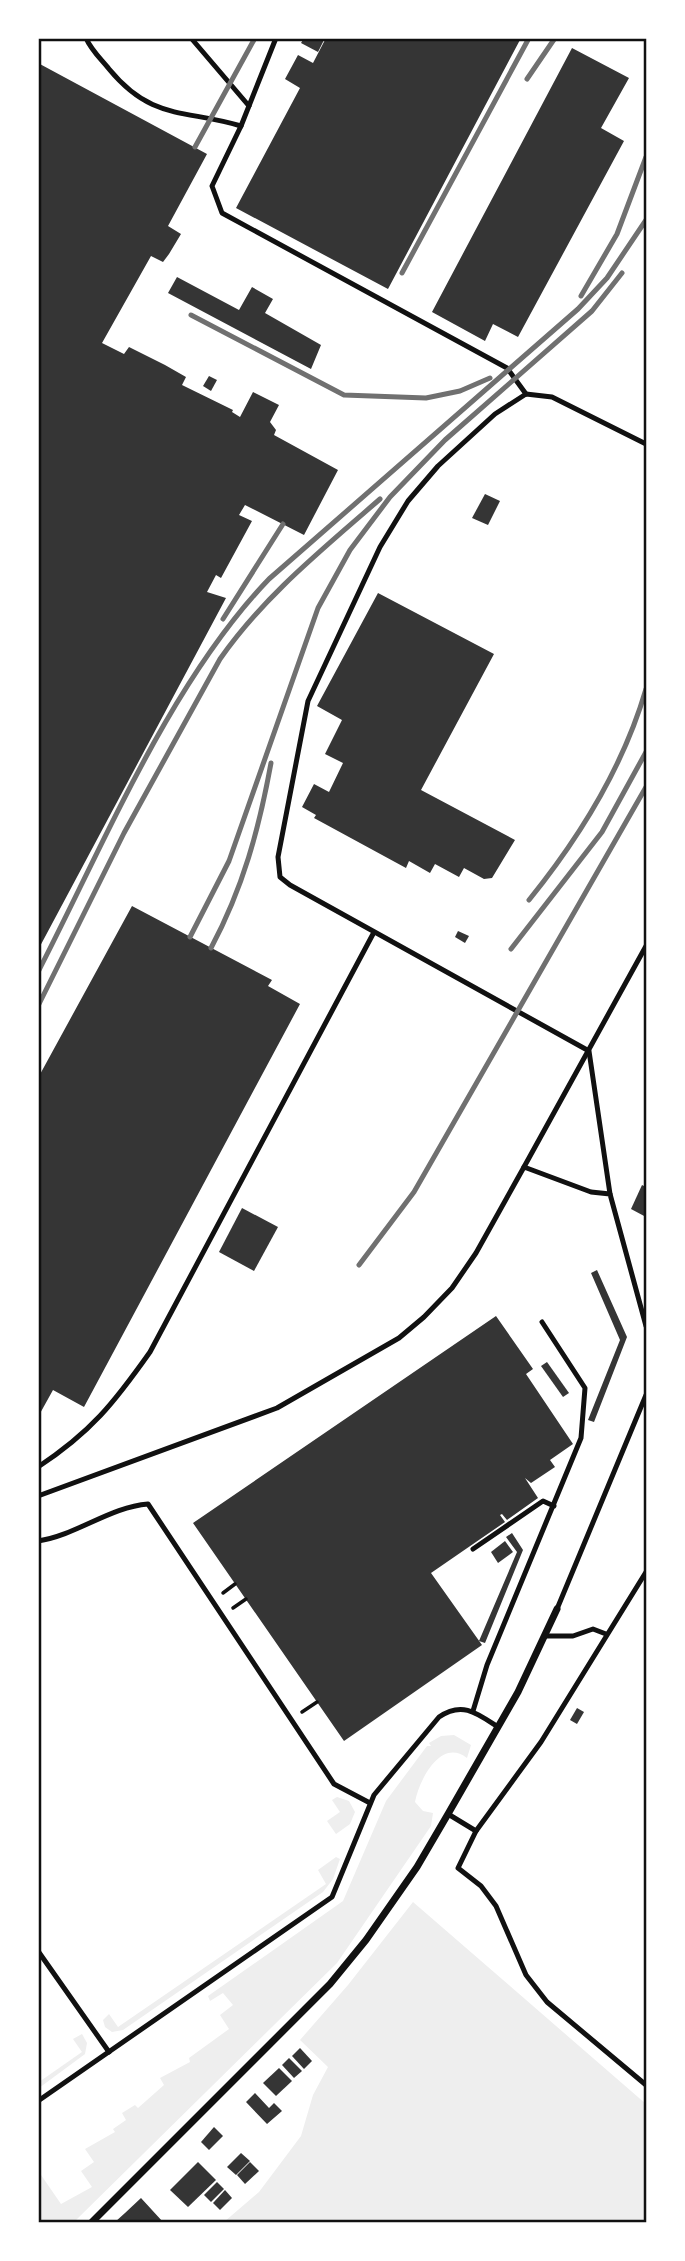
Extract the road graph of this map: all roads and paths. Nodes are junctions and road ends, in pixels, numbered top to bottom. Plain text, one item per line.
1 (86, 38) edge
2 (191, 38) edge
3 (276, 38) edge
4 (250, 106) junction
5 (241, 126) junction
6 (526, 394) junction
7 (646, 444) edge
8 (373, 934) junction
9 (646, 946) edge
10 (589, 1051) junction
11 (524, 1167) junction
12 (610, 1194) junction
13 (542, 1322) dead end
14 (646, 1326) edge
15 (646, 1395) edge
16 (38, 1467) edge
17 (38, 1496) edge
18 (554, 1506) junction
19 (38, 1541) edge
20 (473, 1549) dead end
21 (646, 1572) edge
22 (557, 1609) joint
23 (606, 1634) junction
24 (546, 1636) junction
25 (317, 1702) dead end
26 (473, 1711) junction
27 (291, 1719) junction
28 (498, 1727) junction
29 (370, 1803) junction
30 (448, 1814) junction
31 (476, 1831) junction
32 (38, 1951) edge
33 (108, 2053) junction
34 (646, 2085) edge
35 (38, 2101) edge
36 (92, 2222) edge

1 - 5 lane
2 - 4 lane
3 - 4 lane
4 - 5 lane
5 - 6 lane
6 - 7 lane
6 - 8 lane
8 - 10 lane
8 - 16 lane
9 - 10 lane
10 - 11 lane
10 - 12 lane
11 - 12 lane
11 - 17 lane
12 - 14 lane
13 - 18 lane
15 - 22 lane
18 - 20 lane
18 - 26 lane
19 - 27 lane
21 - 23 lane
22 - 24 street
23 - 24 lane
23 - 31 lane
24 - 28 street
25 - 27 path
26 - 28 lane
26 - 29 lane
27 - 29 lane
28 - 30 street
29 - 33 lane
30 - 31 lane
30 - 36 street
31 - 34 lane
32 - 33 lane
33 - 35 lane

